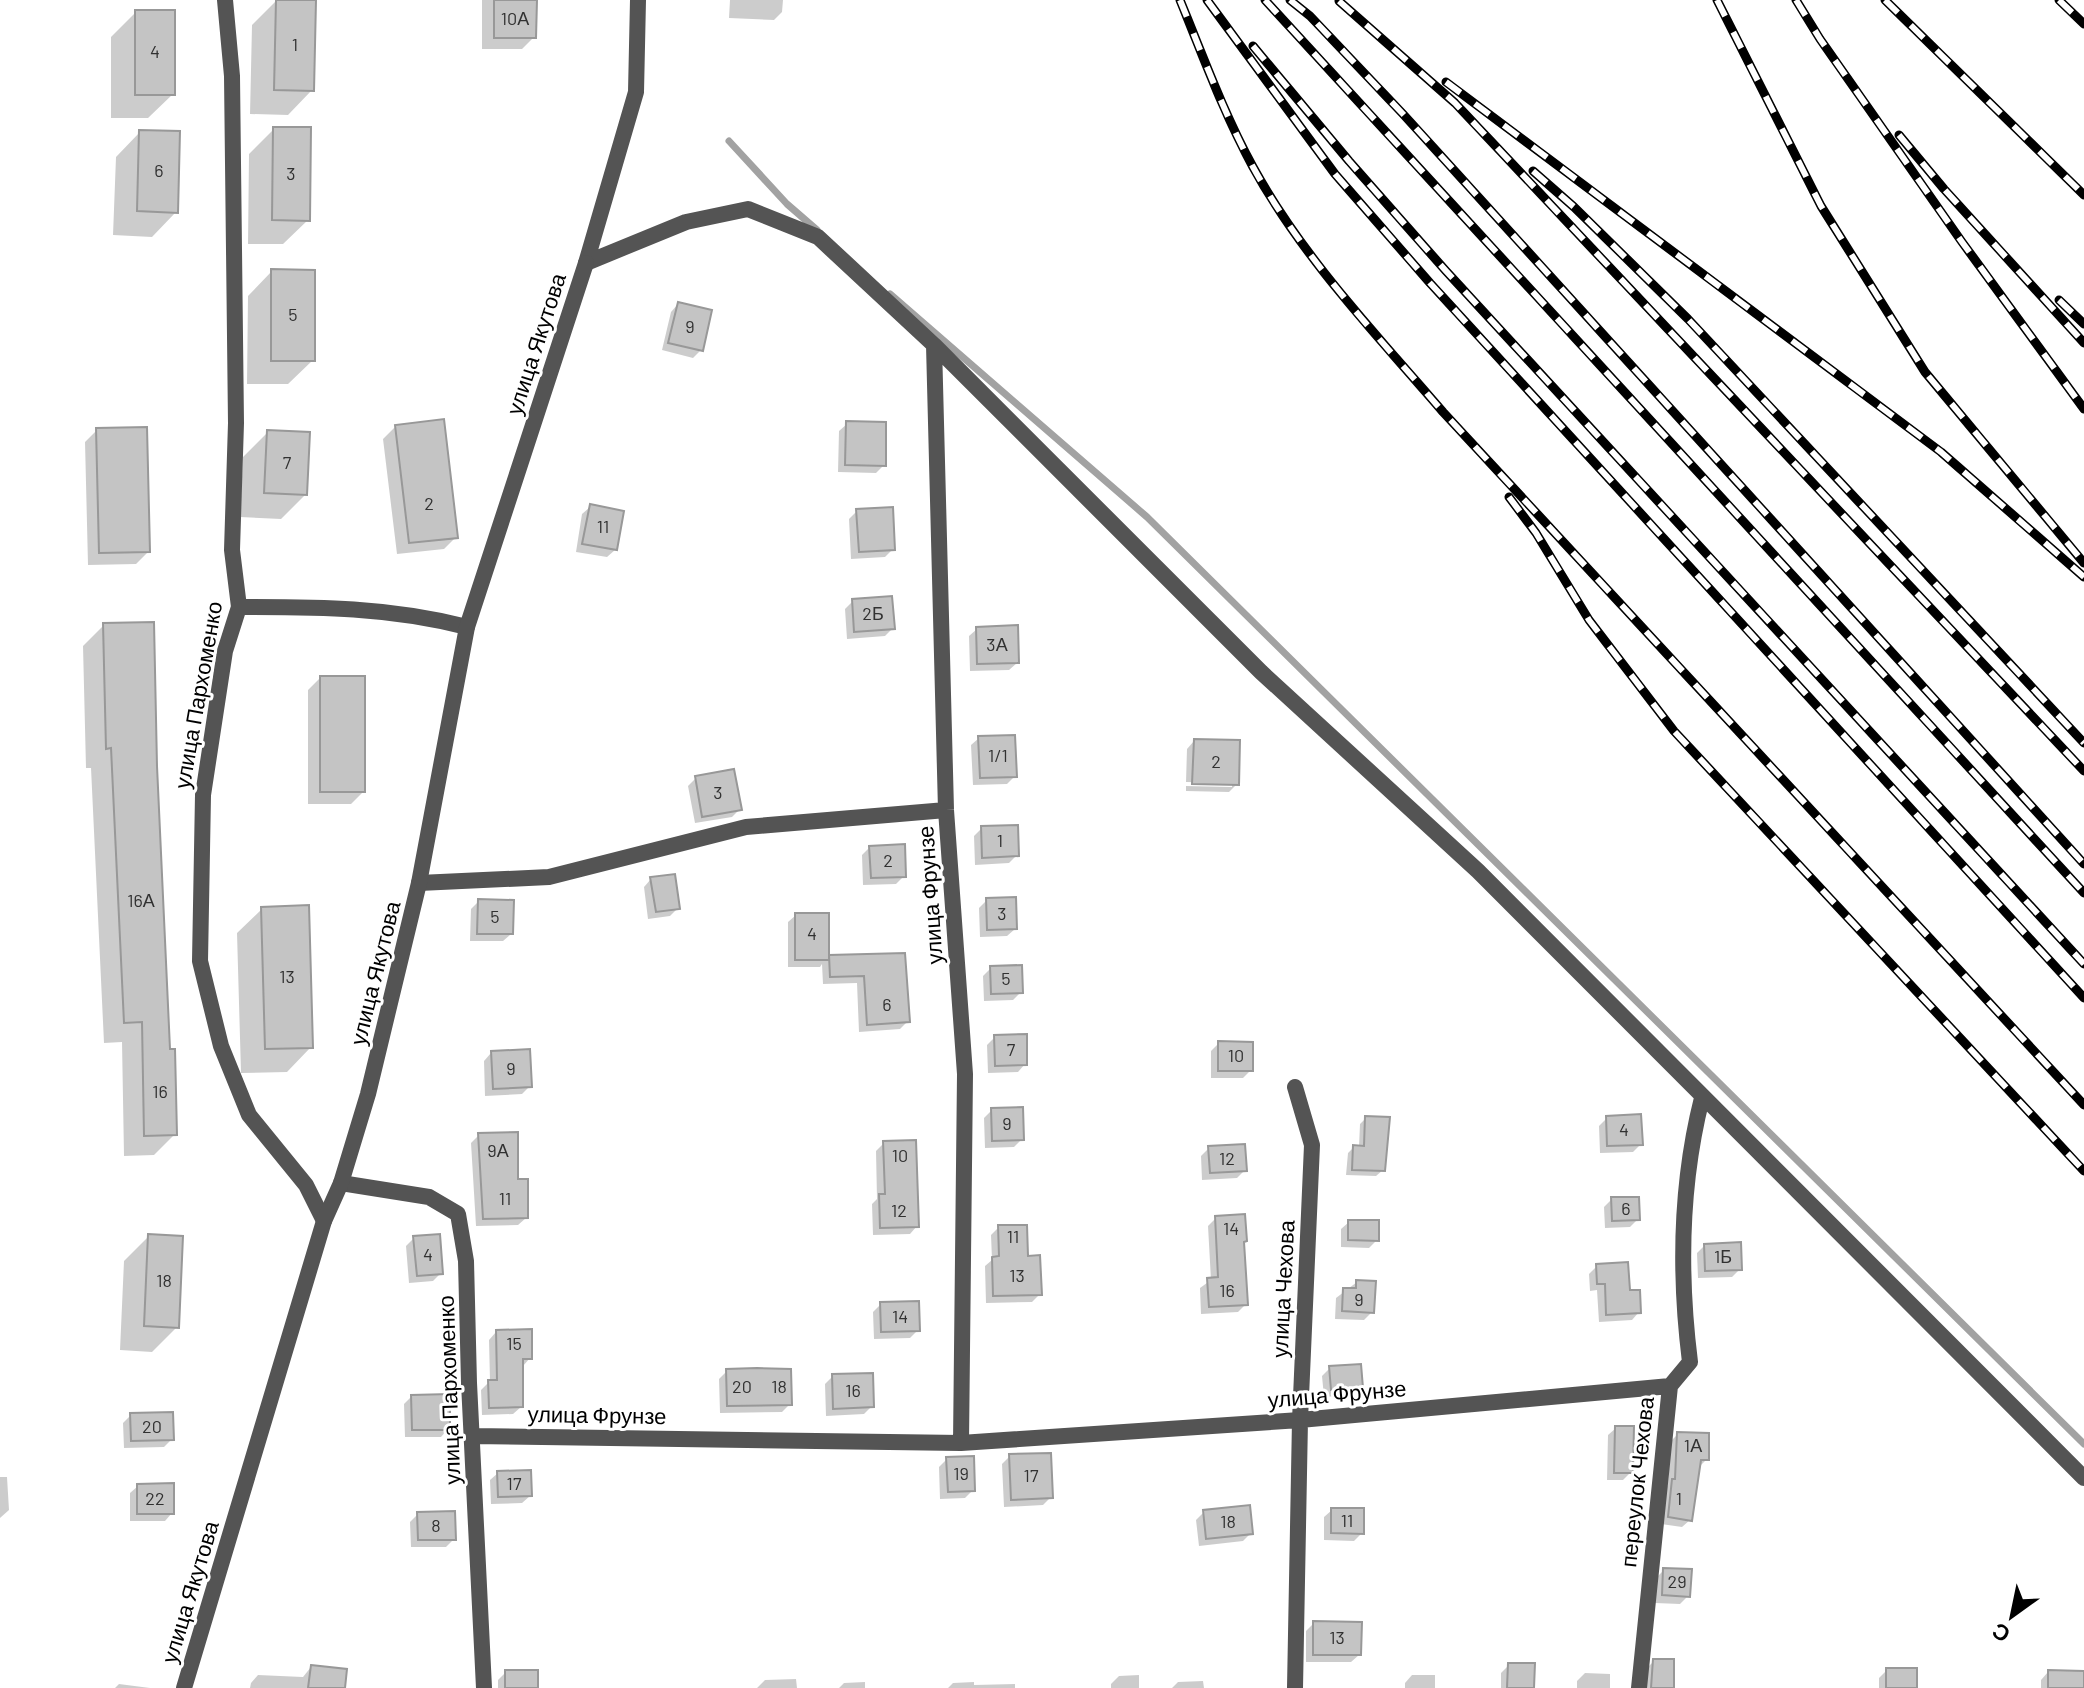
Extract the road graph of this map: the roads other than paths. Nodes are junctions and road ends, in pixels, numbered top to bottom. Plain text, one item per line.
1 (225, 0) edge
2 (638, 0) edge
3 (586, 263) junction
4 (934, 345) junction
5 (239, 607) junction
6 (467, 627) junction
7 (946, 810) junction
8 (419, 883) junction
9 (1295, 1087) dead end
10 (1702, 1098) junction
11 (341, 1183) junction
12 (324, 1221) junction
13 (1670, 1386) junction
14 (1300, 1420) junction
15 (472, 1436) junction
16 (961, 1443) junction
17 (2084, 1478) edge
18 (184, 1688) edge
19 (484, 1688) edge
20 (1295, 1688) edge
21 (1639, 1688) edge

1 - 5 street, улица Пархоменко
2 - 3 street, улица Якутова
3 - 4 street
3 - 6 street, улица Якутова
4 - 7 street, улица Фрунзе
4 - 10 street
5 - 6 street
5 - 12 street, улица Пархоменко
6 - 8 street, улица Якутова
7 - 8 street
7 - 16 street, улица Фрунзе
8 - 11 street, улица Якутова
9 - 14 street, улица Чехова
10 - 13 street, переулок Чехова
10 - 17 street
11 - 12 street, улица Якутова
11 - 15 street, улица Пархоменко
12 - 18 street, улица Якутова
13 - 14 street, улица Фрунзе
13 - 21 street, переулок Чехова
14 - 16 street, улица Фрунзе
14 - 20 street, улица Чехова
15 - 16 street, улица Фрунзе
15 - 19 street, улица Пархоменко

